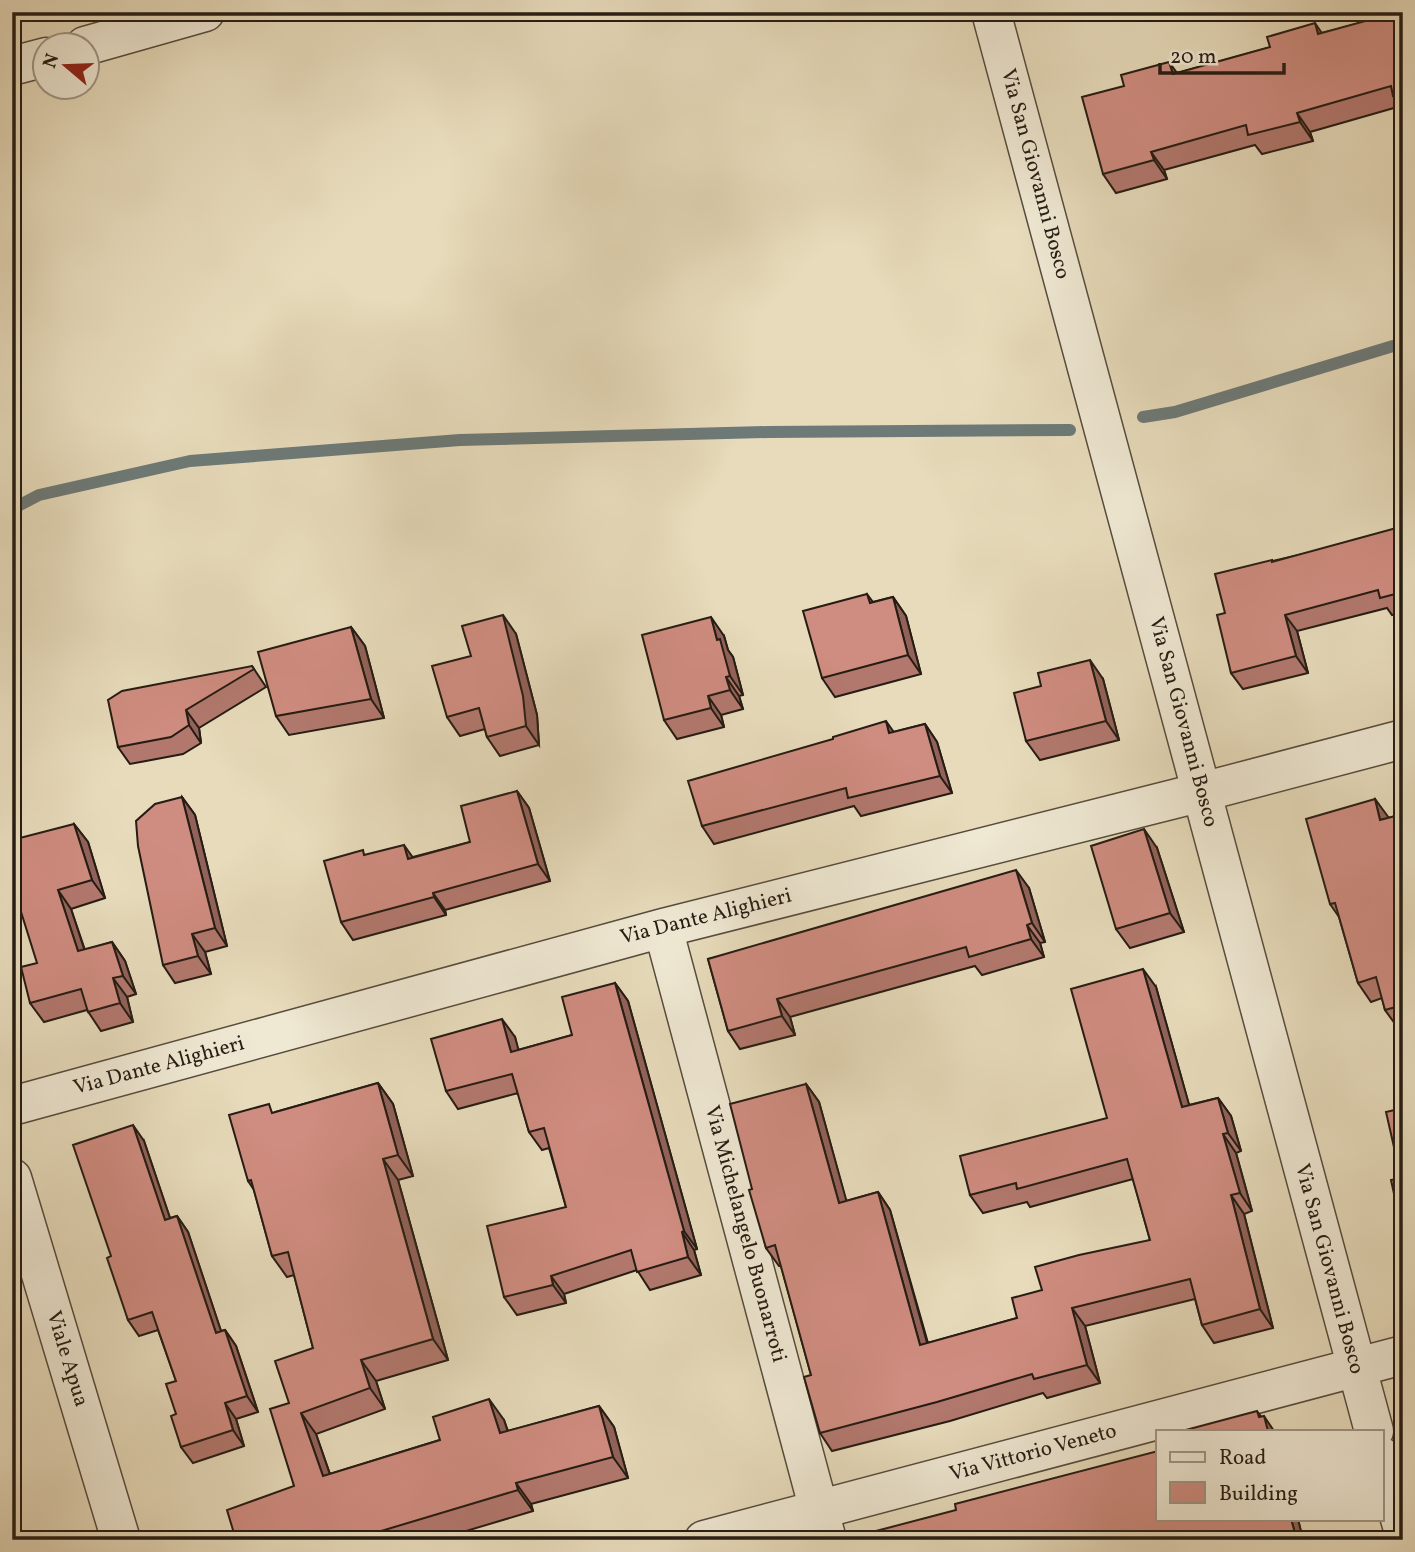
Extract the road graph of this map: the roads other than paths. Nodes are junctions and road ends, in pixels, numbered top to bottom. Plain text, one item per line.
1 (205, 12) edge
2 (991, 12) edge
3 (102, 41) edge
4 (32, 61) edge
5 (12, 66) edge
6 (1403, 739) edge
7 (1202, 792) junction
8 (663, 928) junction
9 (12, 1106) edge
10 (12, 1178) edge
11 (1403, 1355) edge
12 (1356, 1368) junction
13 (1374, 1430) edge
14 (1384, 1464) edge
15 (823, 1525) edge
16 (1403, 1529) edge
17 (121, 1540) edge
18 (704, 1540) edge

1 - 3 street
2 - 7 street, Via San Giovanni Bosco
4 - 5 street
6 - 7 street, Via Dante Alighieri
7 - 8 street, Via Dante Alighieri
7 - 12 street, Via San Giovanni Bosco
8 - 9 street, Via Dante Alighieri
8 - 15 street, Via Michelangelo Buonarroti
10 - 17 street, Viale Apua
11 - 12 street, Via Vittorio Veneto
12 - 13 street, Via San Giovanni Bosco
12 - 15 street, Via Vittorio Veneto
14 - 16 street
15 - 18 street, Via Vittorio Veneto

